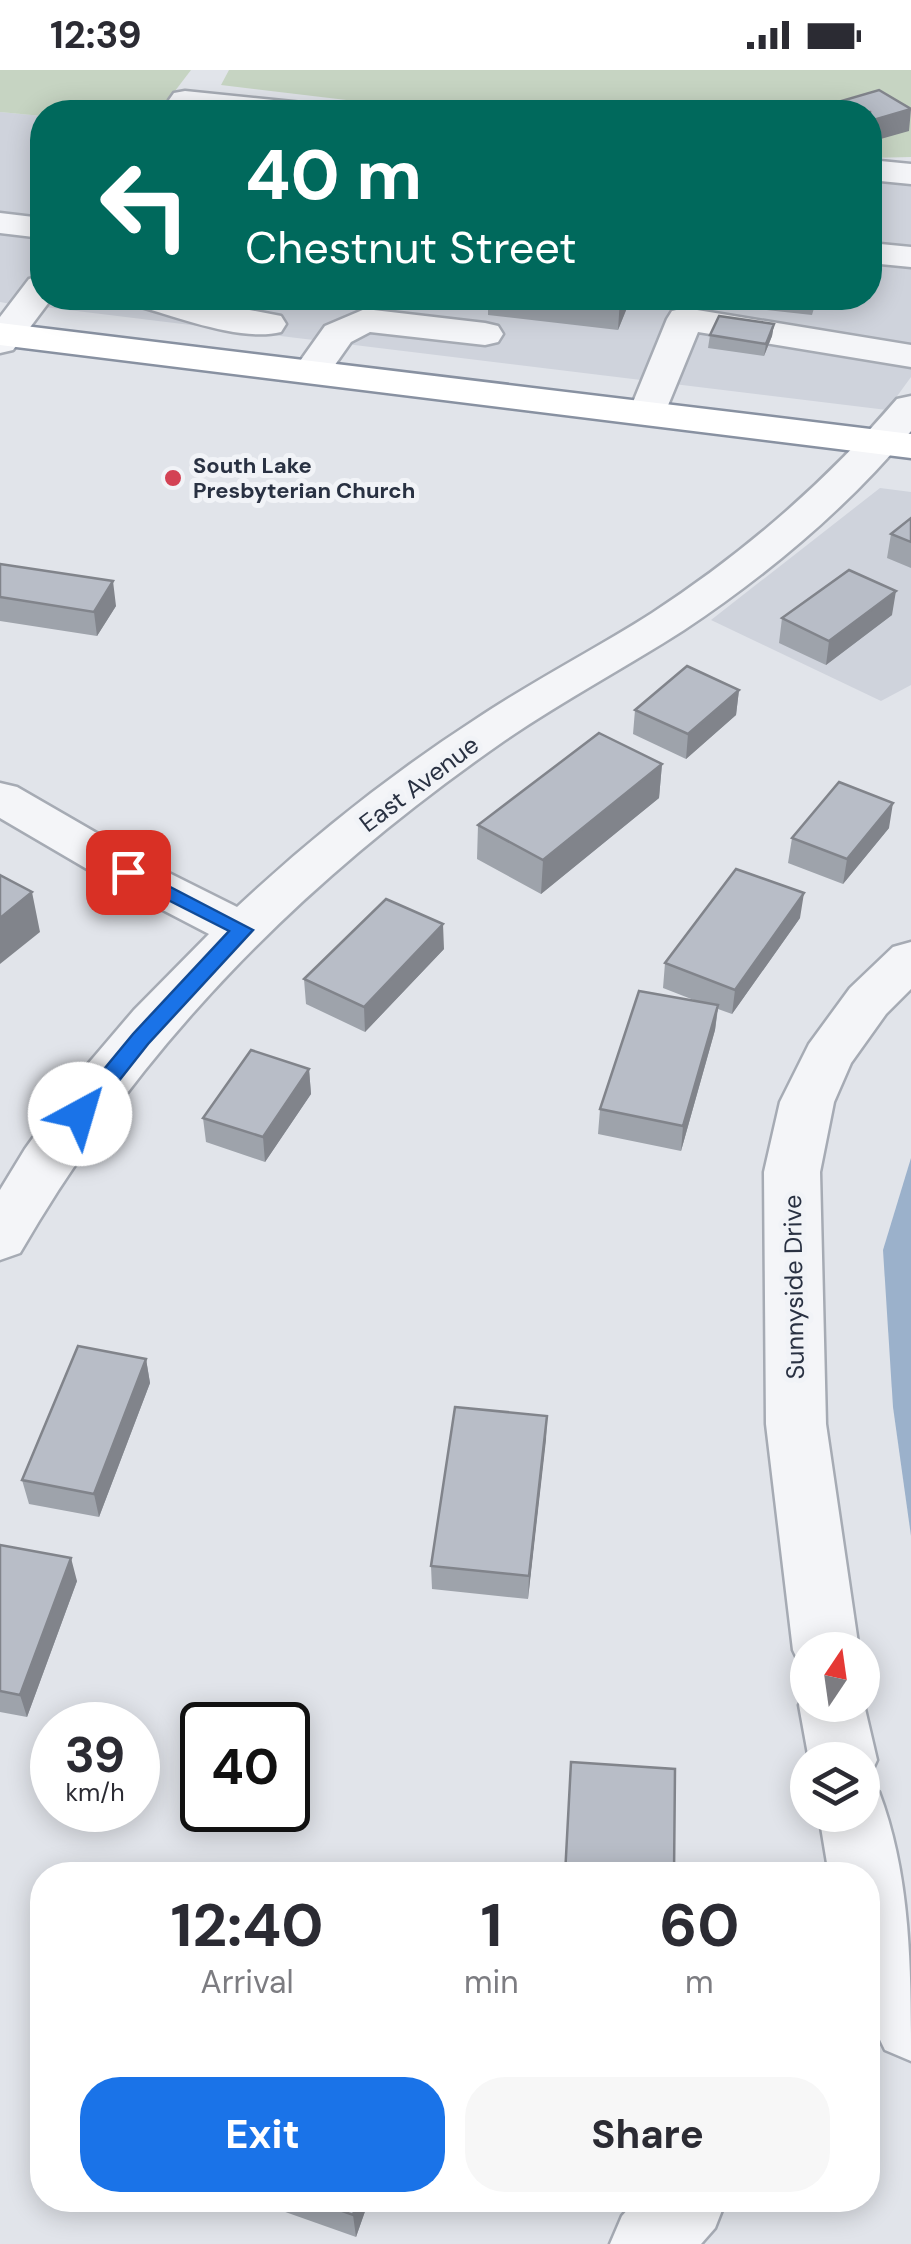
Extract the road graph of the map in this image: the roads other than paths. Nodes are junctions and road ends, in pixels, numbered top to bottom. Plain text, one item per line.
1 (206, 70) edge
2 (184, 100) edge
3 (882, 171) edge
4 (911, 174) edge
5 (0, 223) edge
6 (30, 227) edge
7 (882, 254) edge
8 (911, 257) edge
9 (30, 301) edge
10 (191, 310) edge
11 (369, 310) edge
12 (386, 310) edge
13 (276, 311) edge
14 (204, 314) junction
15 (484, 316) edge
16 (2, 337) edge
17 (180, 356) junction
18 (911, 356) edge
19 (244, 363) junction
20 (312, 372) junction
21 (496, 394) junction
22 (648, 412) junction
23 (902, 432) edge
24 (0, 798) edge
25 (242, 930) junction
26 (911, 959) edge
27 (0, 1238) edge
28 (824, 1632) edge
29 (857, 1832) edge
30 (863, 1862) edge
31 (880, 1951) edge
32 (888, 1994) edge
33 (677, 2212) edge
34 (650, 2244) edge

1 - 2 street
3 - 4 street
5 - 6 street
7 - 8 street
9 - 16 street
10 - 14 street
11 - 20 street
12 - 15 street
13 - 14 street
13 - 19 street
14 - 17 street
15 - 21 street
16 - 17 highway
17 - 19 highway
18 - 22 street
19 - 20 highway
20 - 21 highway
21 - 22 highway
22 - 23 highway
23 - 25 street, East Avenue
24 - 25 street
25 - 27 street, East Avenue
26 - 28 street, Sunnyside Drive
29 - 30 street
31 - 32 street
33 - 34 street

